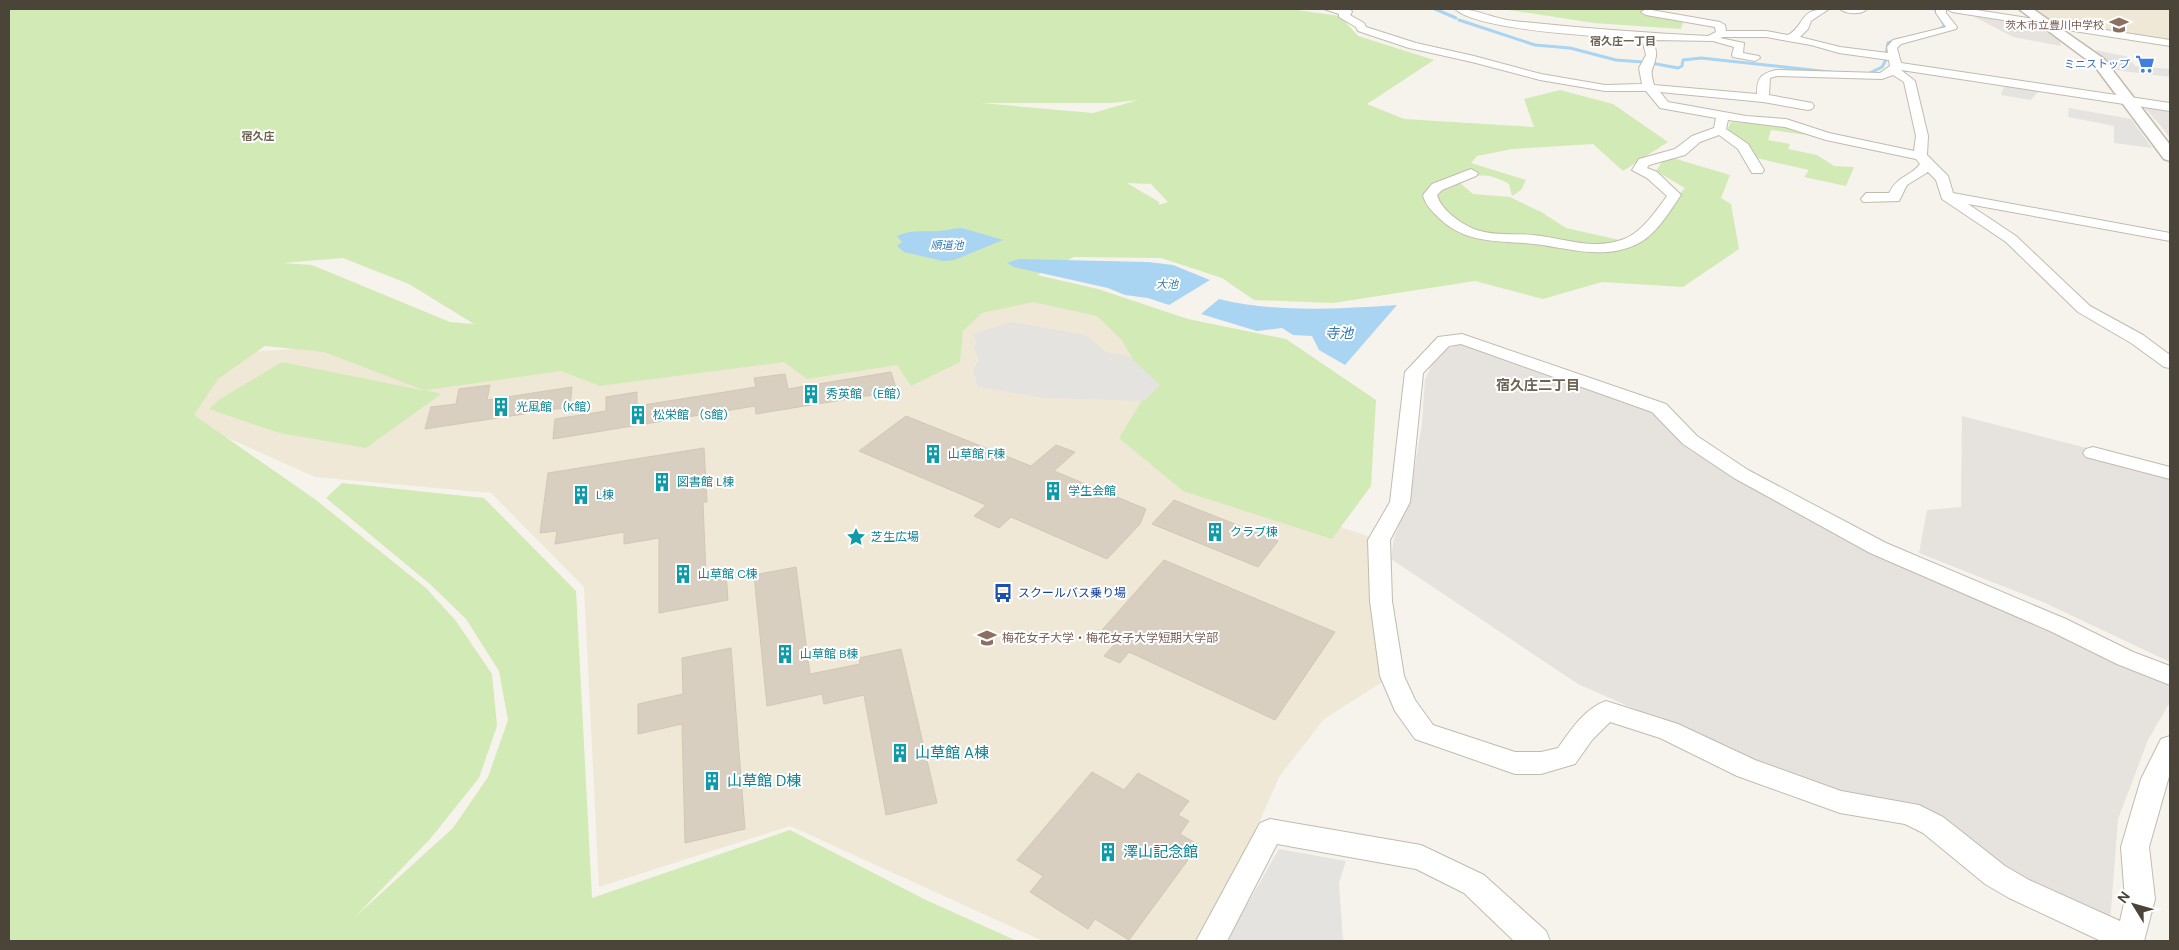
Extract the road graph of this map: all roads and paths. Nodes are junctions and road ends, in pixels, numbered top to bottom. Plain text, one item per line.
1 (1329, 9) edge
2 (1460, 9) edge
3 (1824, 9) edge
4 (1845, 9) edge
5 (1941, 9) edge
6 (1952, 9) edge
7 (2025, 9) edge
8 (1861, 10) dead end
9 (1646, 12) dead end
10 (2049, 24) junction
11 (1721, 34) junction
12 (1647, 36) junction
13 (1709, 38) junction
14 (1790, 38) junction
15 (2170, 43) edge
16 (1755, 58) dead end
17 (1894, 64) junction
18 (1651, 89) junction
19 (1764, 98) junction
20 (2126, 100) junction
21 (1808, 106) dead end
22 (2170, 106) edge
23 (1721, 123) junction
24 (2170, 156) edge
25 (1924, 160) junction
26 (1757, 170) dead end
27 (1471, 173) dead end
28 (1947, 196) junction
29 (1868, 199) dead end
30 (2170, 237) edge
31 (2170, 363) edge
32 (2093, 453) dead end
33 (2170, 473) edge
34 (2170, 676) edge
35 (2170, 746) edge
36 (1211, 941) edge
37 (1534, 941) edge

1 - 18 street
2 - 12 street
3 - 14 street
4 - 8 street
5 - 17 street
6 - 10 street
7 - 10 street
9 - 11 street
10 - 15 street
10 - 20 street
11 - 13 street
11 - 14 street
12 - 13 street
12 - 18 street
13 - 16 street
14 - 17 street
17 - 19 street
17 - 20 street
17 - 25 street
18 - 19 street
18 - 23 street
19 - 21 street
20 - 22 street
20 - 24 street
23 - 25 street
23 - 26 street
23 - 27 street
25 - 28 street
25 - 29 street
28 - 30 street
28 - 31 street
32 - 33 street
34 - 35 street
36 - 37 street

